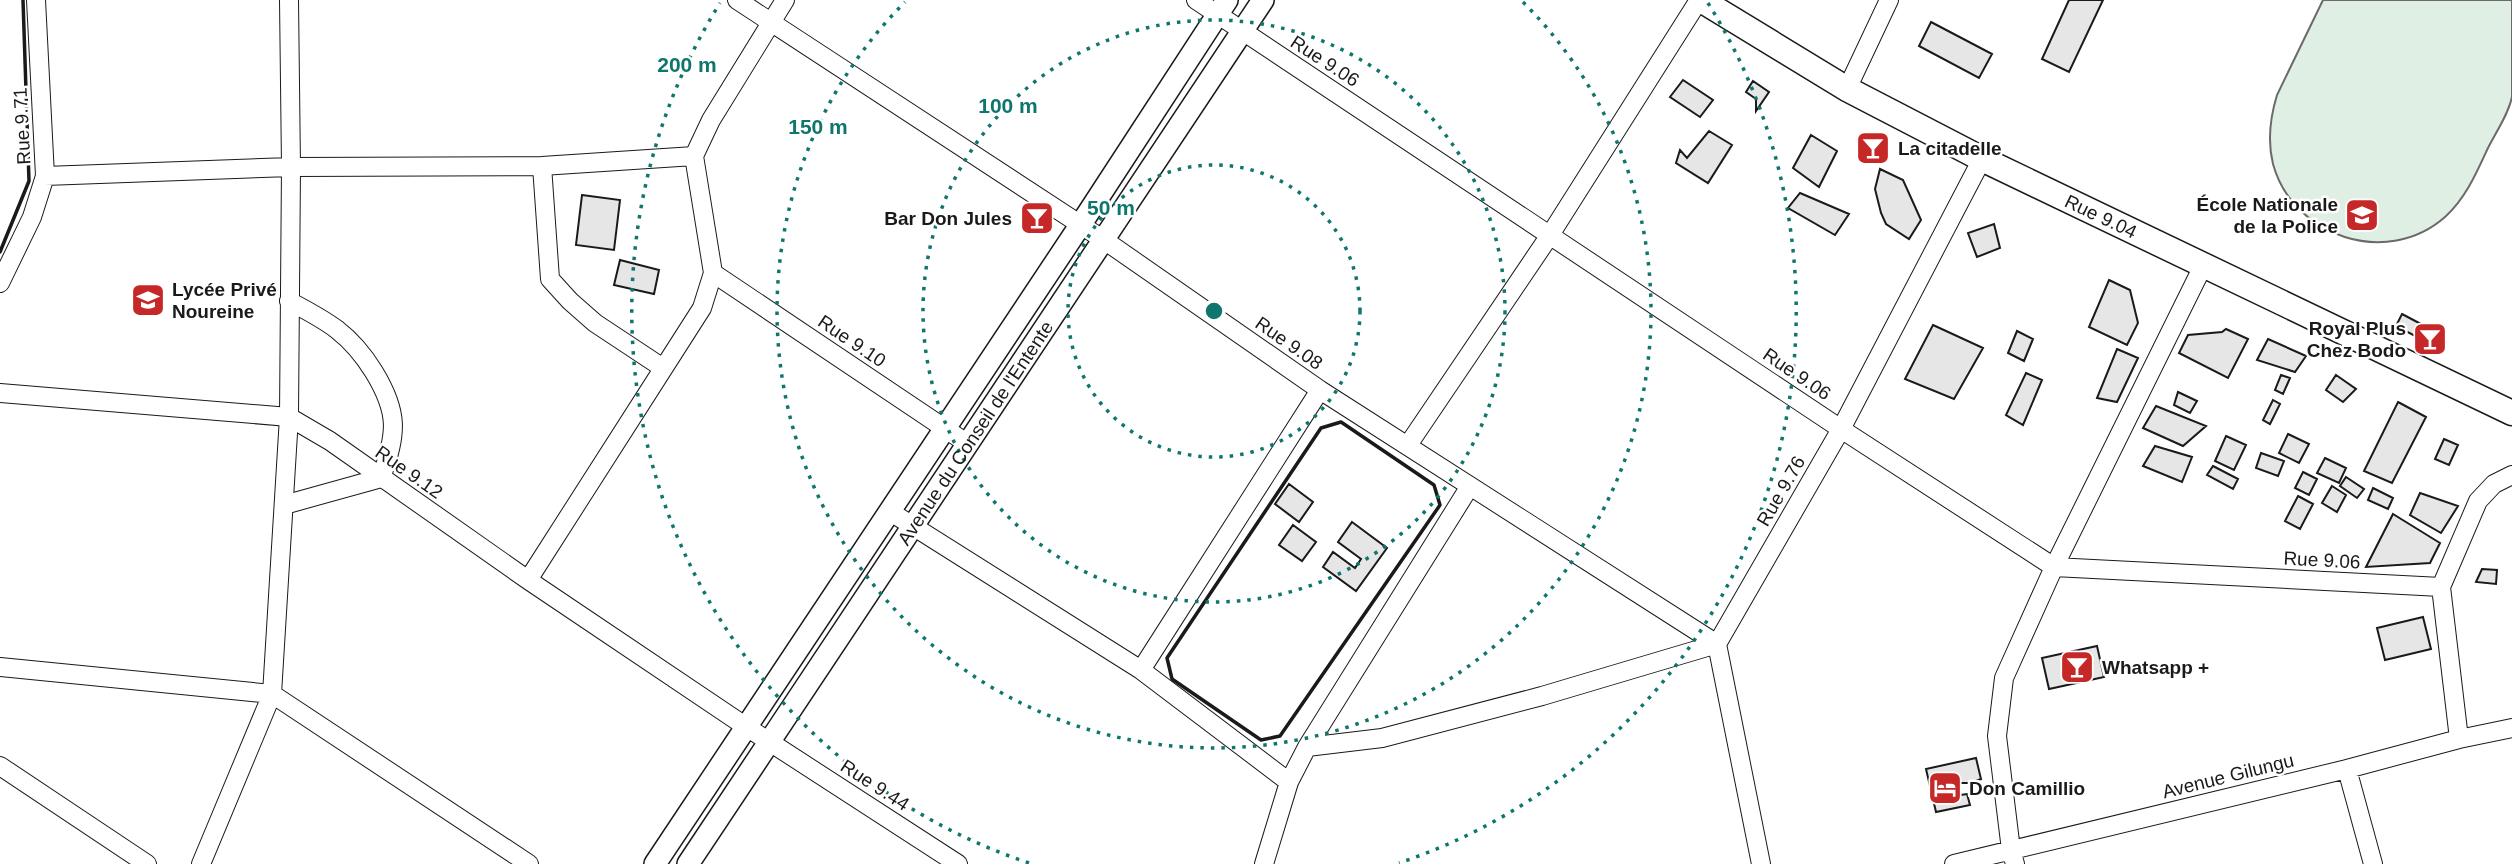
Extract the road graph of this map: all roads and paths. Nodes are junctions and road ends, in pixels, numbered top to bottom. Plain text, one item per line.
1 (36, 0) edge
2 (289, 0) edge
3 (737, 0) edge
4 (785, 0) edge
5 (1196, 0) edge
6 (1263, 0) edge
7 (1700, 0) edge
8 (1889, 0) edge
9 (1222, 7) edge
10 (770, 23) junction
11 (1243, 31) junction
12 (1847, 89) junction
13 (694, 156) junction
14 (1982, 159) junction
15 (542, 166) junction
16 (291, 167) junction
17 (45, 176) junction
18 (1080, 225) junction
19 (1550, 235) junction
20 (1104, 240) junction
21 (2203, 266) junction
22 (713, 273) junction
23 (0, 283) edge
24 (289, 301) junction
25 (663, 368) junction
26 (1320, 390) junction
27 (0, 393) edge
28 (2512, 412) edge
29 (289, 418) junction
30 (945, 429) junction
31 (1842, 429) junction
32 (968, 444) junction
33 (1408, 445) junction
34 (2512, 475) edge
35 (381, 478) junction
36 (1470, 486) junction
37 (284, 505) junction
38 (889, 511) junction
39 (913, 524) junction
40 (2054, 567) junction
41 (528, 580) junction
42 (2441, 587) junction
43 (1717, 644) junction
44 (0, 667) edge
45 (1141, 670) junction
46 (272, 694) junction
47 (745, 726) junction
48 (2512, 728) edge
49 (2459, 739) junction
50 (769, 741) junction
51 (1307, 747) junction
52 (0, 766) edge
53 (2347, 769) junction
54 (1289, 782) junction
55 (2013, 857) edge
56 (147, 864) edge
57 (201, 864) edge
58 (529, 864) edge
59 (654, 864) edge
60 (688, 864) edge
61 (958, 864) edge
62 (1264, 864) edge
63 (1761, 864) edge
64 (1954, 864) edge
65 (2373, 864) edge

1 - 17 street, Rue 9.71
2 - 16 street
3 - 10 street, Rue 9.08
4 - 10 street
5 - 9 street, Rue 9.06
6 - 11 street, Avenue du Conseil de l'Entente
7 - 12 main road, Rue 9.04
7 - 19 street
8 - 12 street
9 - 11 street, Rue 9.06
9 - 18 street, Avenue du Conseil de l'Entente
10 - 13 street
10 - 18 street, Rue 9.08
11 - 19 street, Rue 9.06
11 - 20 street, Avenue du Conseil de l'Entente
12 - 14 main road, Rue 9.04
13 - 15 street
13 - 22 street
14 - 21 main road, Rue 9.04
14 - 31 street, Rue 9.76
15 - 16 street
15 - 25 street
16 - 17 street
16 - 24 street
17 - 23 street, Rue 9.71
18 - 20 street, Rue 9.08
18 - 30 street, Avenue du Conseil de l'Entente
19 - 31 street, Rue 9.06
19 - 33 street
20 - 26 street, Rue 9.08
20 - 32 street, Avenue du Conseil de l'Entente
21 - 28 main road, Rue 9.04
21 - 40 street
22 - 25 street
22 - 30 street, Rue 9.10
24 - 29 street
24 - 35 street
25 - 41 street
26 - 33 street, Rue 9.08
26 - 45 street
27 - 29 street, Rue 9.12
29 - 35 street, Rue 9.12
29 - 37 street
30 - 32 street, Rue 9.10
30 - 38 street, Avenue du Conseil de l'Entente
31 - 40 street, Rue 9.06
31 - 43 street, Rue 9.76
32 - 39 street, Avenue du Conseil de l'Entente
33 - 36 street, Rue 9.08
34 - 42 street
35 - 37 street
35 - 41 street, Rue 9.12
36 - 43 street, Rue 9.08
36 - 51 street
37 - 46 street
38 - 39 street
38 - 47 street, Avenue du Conseil de l'Entente
39 - 45 street
39 - 50 street, Avenue du Conseil de l'Entente
40 - 42 street, Rue 9.06
40 - 55 street
41 - 47 street, Rue 9.12
42 - 49 street
43 - 51 street
43 - 63 street
44 - 46 street
45 - 54 street
46 - 57 street
46 - 58 street
47 - 50 street, Rue 9.44
47 - 59 street, Avenue du Conseil de l'Entente
48 - 49 street, Avenue Gilungu
49 - 53 street, Avenue Gilungu
50 - 60 street, Avenue du Conseil de l'Entente
50 - 61 street, Rue 9.44
51 - 54 street
52 - 56 street
53 - 55 street, Avenue Gilungu
53 - 65 street
54 - 62 street
55 - 64 street, Avenue Gilungu

